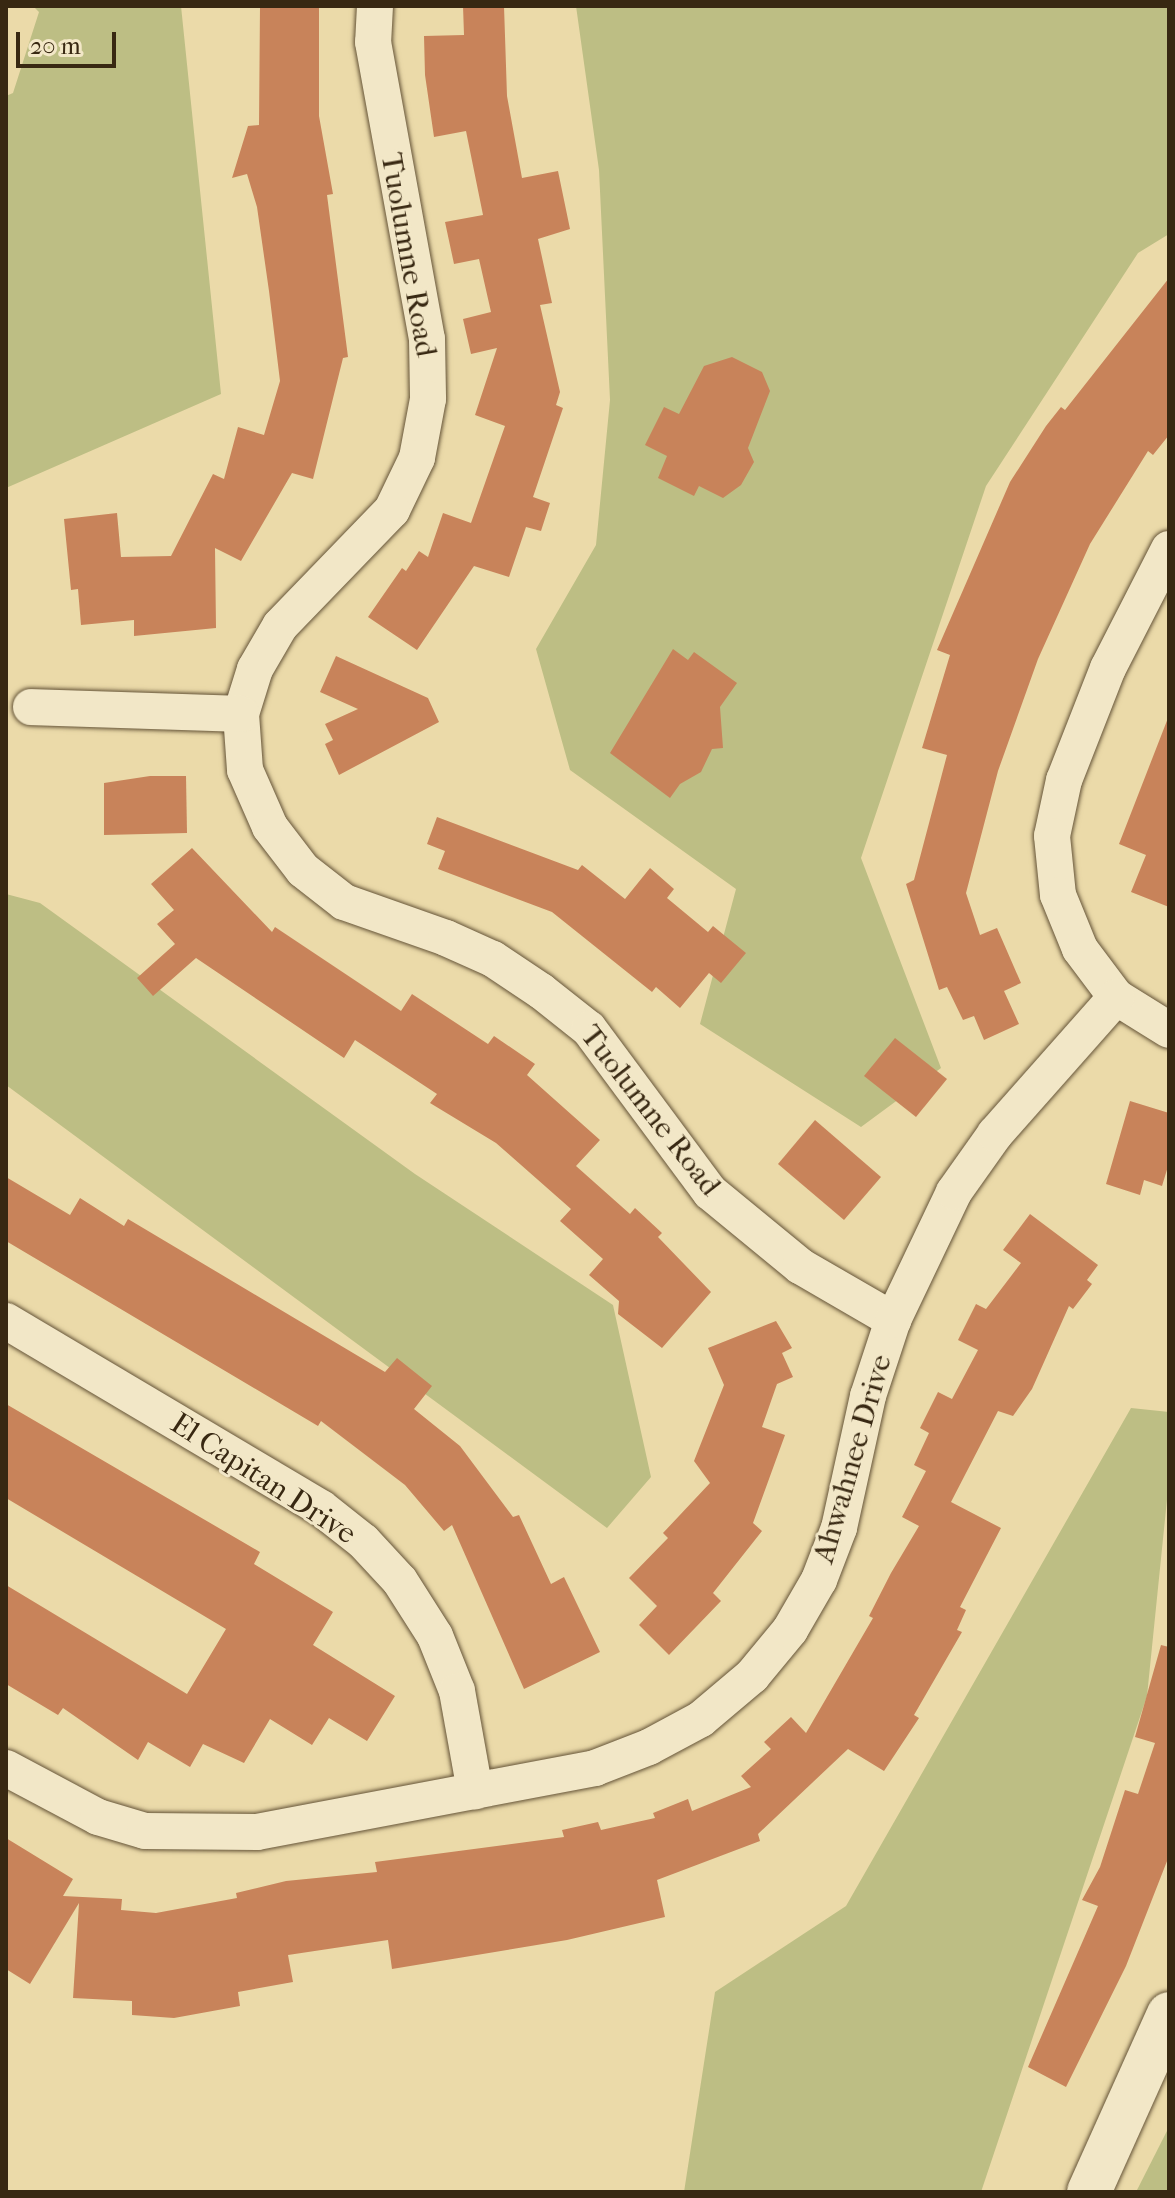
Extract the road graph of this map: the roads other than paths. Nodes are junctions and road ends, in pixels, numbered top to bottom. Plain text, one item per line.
1 (375, 6) edge
2 (1169, 549) edge
3 (31, 707) dead end
4 (241, 714) junction
5 (1116, 997) junction
6 (1169, 1030) edge
7 (893, 1320) junction
8 (6, 1321) edge
9 (6, 1768) edge
10 (475, 1791) junction
11 (1169, 2014) edge
12 (1089, 2192) edge

1 - 4 street, Tuolumne Road
2 - 5 street
3 - 4 street
4 - 7 street, Tuolumne Road
5 - 6 street
5 - 7 street, Ahwahnee Drive
7 - 10 street, Ahwahnee Drive
8 - 10 street, El Capitan Drive
9 - 10 street, Ahwahnee Drive
11 - 12 street

